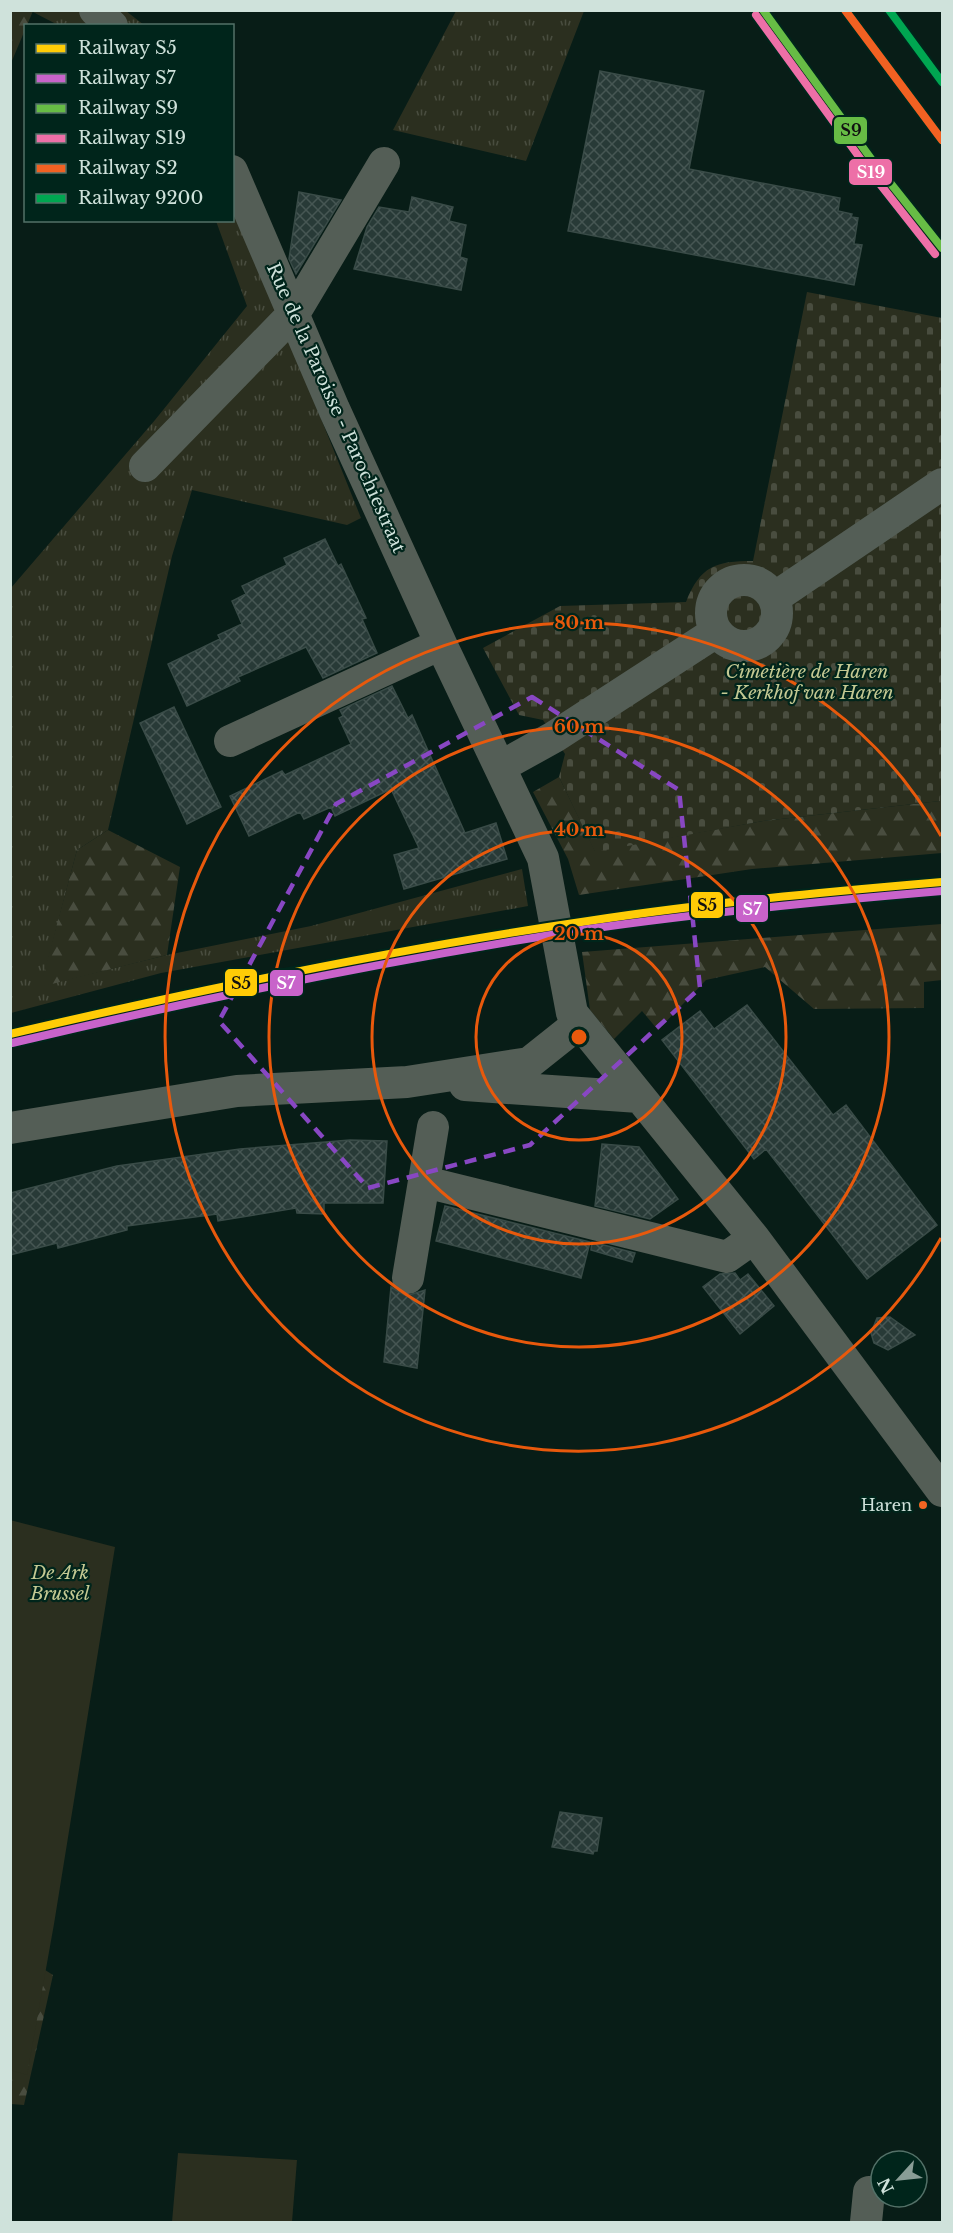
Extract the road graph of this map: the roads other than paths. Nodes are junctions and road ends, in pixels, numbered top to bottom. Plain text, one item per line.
1 (95, 10) edge
2 (110, 24) edge
3 (384, 163) dead end
4 (234, 175) edge
5 (295, 312) junction
6 (145, 466) dead end
7 (942, 484) edge
8 (774, 598) junction
9 (716, 632) junction
10 (441, 644) junction
11 (230, 741) dead end
12 (500, 767) junction
13 (575, 1019) junction
14 (407, 1082) junction
15 (639, 1097) junction
16 (433, 1127) dead end
17 (10, 1128) edge
18 (425, 1182) junction
19 (754, 1238) junction
20 (408, 1278) dead end
21 (942, 1491) edge
22 (869, 2192) dead end
23 (866, 2223) edge

1 - 2 street
3 - 5 street
4 - 5 street, Rue de la Paroisse - Parochiestraat
5 - 6 street
5 - 10 street, Rue de la Paroisse - Parochiestraat
7 - 8 street
8 - 9 street
8 - 9 street
9 - 12 street
10 - 11 street
10 - 12 street, Rue de la Paroisse - Parochiestraat
12 - 13 street, Rue de la Paroisse - Parochiestraat
13 - 14 street
13 - 15 street, Rue de la Paroisse - Parochiestraat
14 - 15 street
14 - 17 street
15 - 19 street, Rue de la Paroisse - Parochiestraat
16 - 18 street
18 - 19 street
18 - 20 street
19 - 21 street, Rue de la Paroisse - Parochiestraat
22 - 23 street

